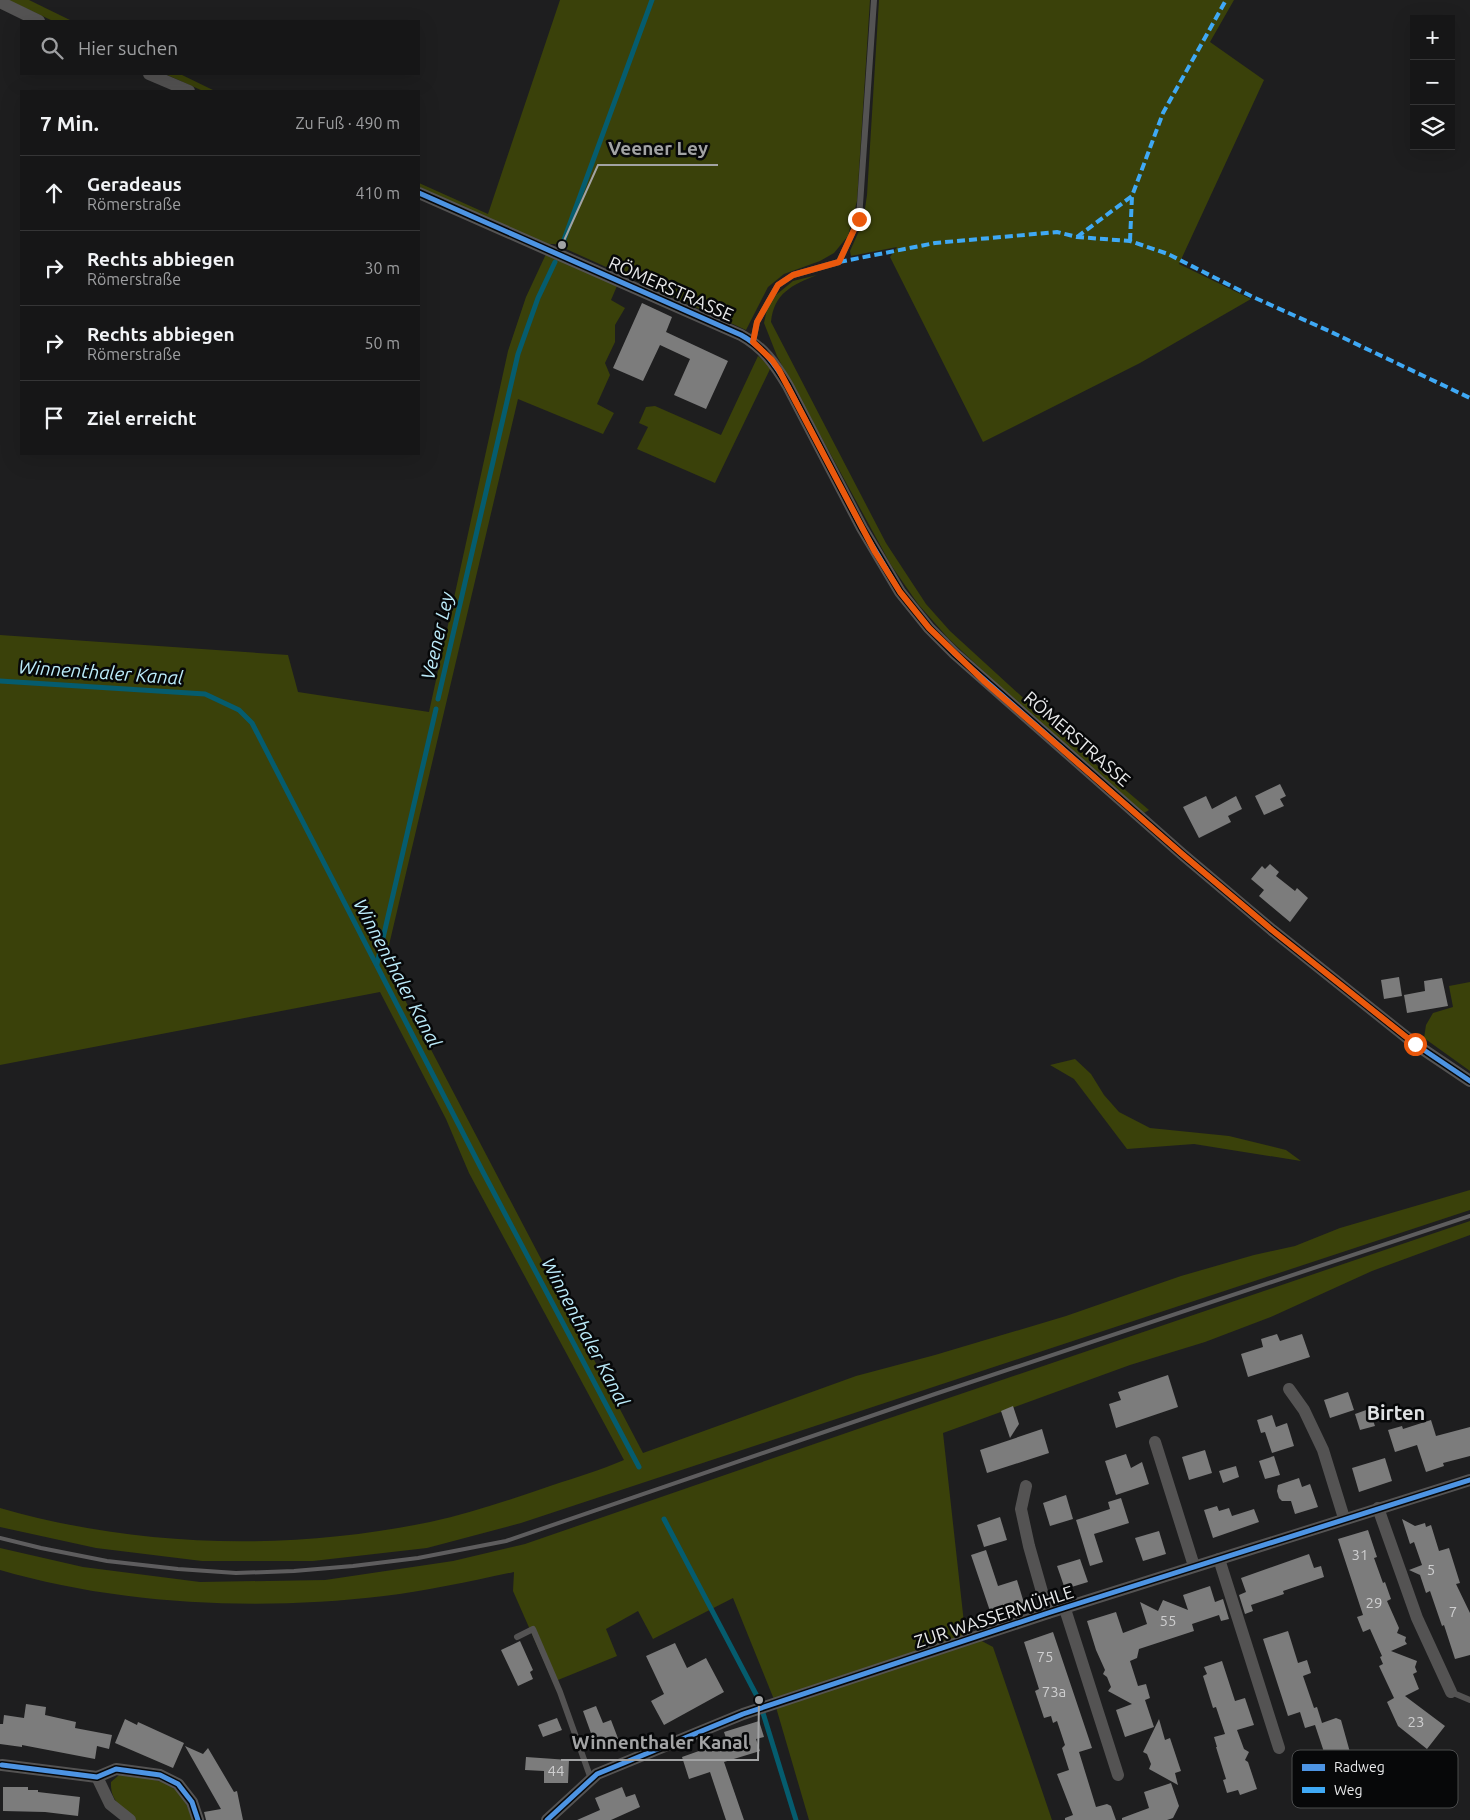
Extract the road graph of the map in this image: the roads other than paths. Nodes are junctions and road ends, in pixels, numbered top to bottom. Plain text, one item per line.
1 (874, 0) edge
2 (0, 2) edge
3 (37, 20) edge
4 (151, 75) edge
5 (187, 90) edge
6 (420, 193) edge
7 (753, 342) junction
8 (1470, 1081) edge
9 (1289, 1390) dead end
10 (1155, 1442) dead end
11 (1470, 1480) edge
12 (1026, 1486) dead end
13 (1378, 1508) junction
14 (1344, 1518) junction
15 (1219, 1559) junction
16 (1194, 1566) junction
17 (1065, 1608) junction
18 (1048, 1613) junction
19 (517, 1636) dead end
20 (1451, 1692) joint
21 (1470, 1700) edge
22 (1279, 1748) dead end
23 (2, 1765) dead end
24 (1118, 1775) dead end
25 (97, 1776) junction
26 (591, 1779) junction
27 (130, 1820) edge
28 (198, 1820) edge
29 (547, 1820) edge

1 - 7 lane, RÖMERSTRASSE
2 - 3 street
4 - 5 street
6 - 7 street, RÖMERSTRASSE
7 - 8 street, RÖMERSTRASSE
9 - 14 street
10 - 16 street
11 - 13 street, ZUR WASSERMÜHLE
12 - 18 street, ZUR WASSERMÜHLE
13 - 14 street, ZUR WASSERMÜHLE
13 - 20 street
14 - 15 street, ZUR WASSERMÜHLE
15 - 16 street, ZUR WASSERMÜHLE
15 - 22 street
16 - 17 street, ZUR WASSERMÜHLE
17 - 18 street, ZUR WASSERMÜHLE
17 - 24 street, ZUR WASSERMÜHLE
18 - 26 street, ZUR WASSERMÜHLE
19 - 26 lane
20 - 21 lane
23 - 25 street
25 - 27 street
25 - 28 street
26 - 29 street, ZUR WASSERMÜHLE

